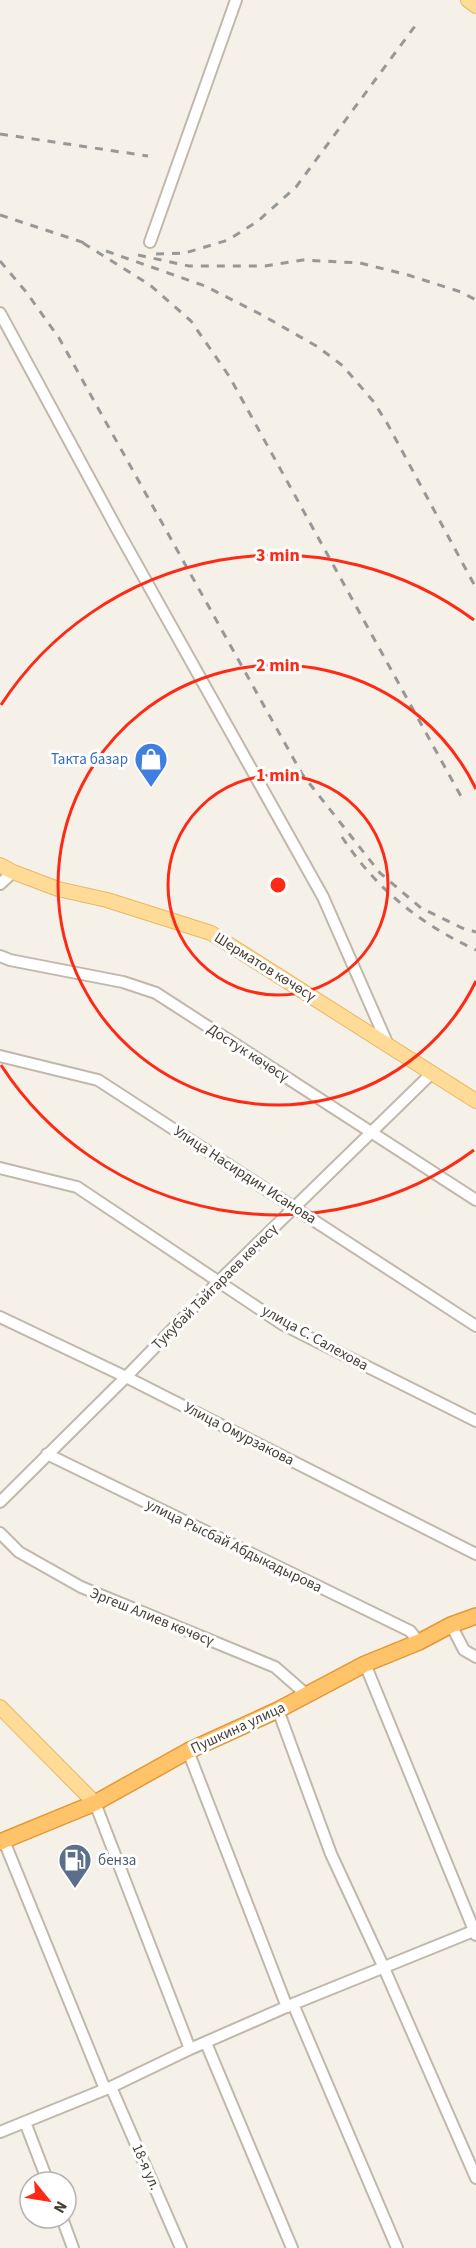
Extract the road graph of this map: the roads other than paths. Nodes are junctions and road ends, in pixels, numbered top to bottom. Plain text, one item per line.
1 (236, 0) edge
2 (468, 0) edge
3 (476, 6) edge
4 (150, 242) dead end
5 (0, 313) edge
6 (0, 865) edge
7 (13, 872) junction
8 (0, 884) edge
9 (0, 956) edge
10 (388, 1045) junction
11 (0, 1056) edge
12 (432, 1073) junction
13 (476, 1101) edge
14 (372, 1133) junction
15 (0, 1168) edge
16 (476, 1200) edge
17 (296, 1207) junction
18 (219, 1281) junction
19 (0, 1317) edge
20 (476, 1326) edge
21 (126, 1377) junction
22 (476, 1421) edge
23 (47, 1454) junction
24 (0, 1502) edge
25 (0, 1533) edge
26 (476, 1554) edge
27 (476, 1616) edge
28 (452, 1624) junction
29 (419, 1642) junction
30 (476, 1657) edge
31 (365, 1664) junction
32 (307, 1695) junction
33 (0, 1707) edge
34 (278, 1710) junction
35 (188, 1750) junction
36 (95, 1803) junction
37 (2, 1842) edge
38 (475, 1932) edge
39 (384, 1968) junction
40 (290, 2006) junction
41 (206, 2043) junction
42 (190, 2049) junction
43 (108, 2088) junction
44 (25, 2122) junction
45 (0, 2131) edge
46 (43, 2170) edge
47 (476, 2178) edge
48 (66, 2230) edge
49 (73, 2248) edge
50 (182, 2248) edge
51 (292, 2248) edge
52 (397, 2248) edge

1 - 4 street
2 - 3 main road
5 - 10 street
6 - 7 main road, Шерматов көчөсү
7 - 8 street
7 - 10 main road, Шерматов көчөсү
9 - 14 street, Достук көчөсү
10 - 12 main road, Шерматов көчөсү
11 - 17 street, Улица Насирдин Исанова
12 - 13 main road, Шерматов көчөсү
12 - 14 street, Тукубай Тайгараев көчөсү
14 - 16 street, Достук көчөсү
14 - 17 street, Тукубай Тайгараев көчөсү
15 - 18 street, улица С. Салехова
17 - 18 street, Тукубай Тайгараев көчөсү
17 - 20 street, Улица Насирдин Исанова
18 - 21 street, Тукубай Тайгараев көчөсү
18 - 22 street, улица С. Салехова
19 - 21 street, Улица Омурзакова
21 - 23 street, Тукубай Тайгараев көчөсү
21 - 26 street, Улица Омурзакова
23 - 24 street, Тукубай Тайгараев көчөсү
23 - 29 street, улица Рысбай Абдыкадырова
25 - 32 street, Эргеш Алиев көчөсү
27 - 28 highway, Пушкина улица
28 - 29 highway, Пушкина улица
28 - 30 street
29 - 31 highway, Пушкина улица
31 - 32 highway, Пушкина улица
31 - 38 street
32 - 34 highway, Пушкина улица
33 - 36 main road
34 - 35 highway, Пушкина улица
34 - 39 street
35 - 36 highway, Пушкина улица
35 - 40 street
36 - 37 highway, Пушкина улица
36 - 42 street
37 - 43 street, 18-я ул.
38 - 39 street
39 - 40 street
39 - 47 street
40 - 41 street
40 - 52 street
41 - 42 street
41 - 51 street
42 - 43 street
43 - 44 street
43 - 50 street, 18-я ул.
44 - 45 street
44 - 46 street
48 - 49 street

